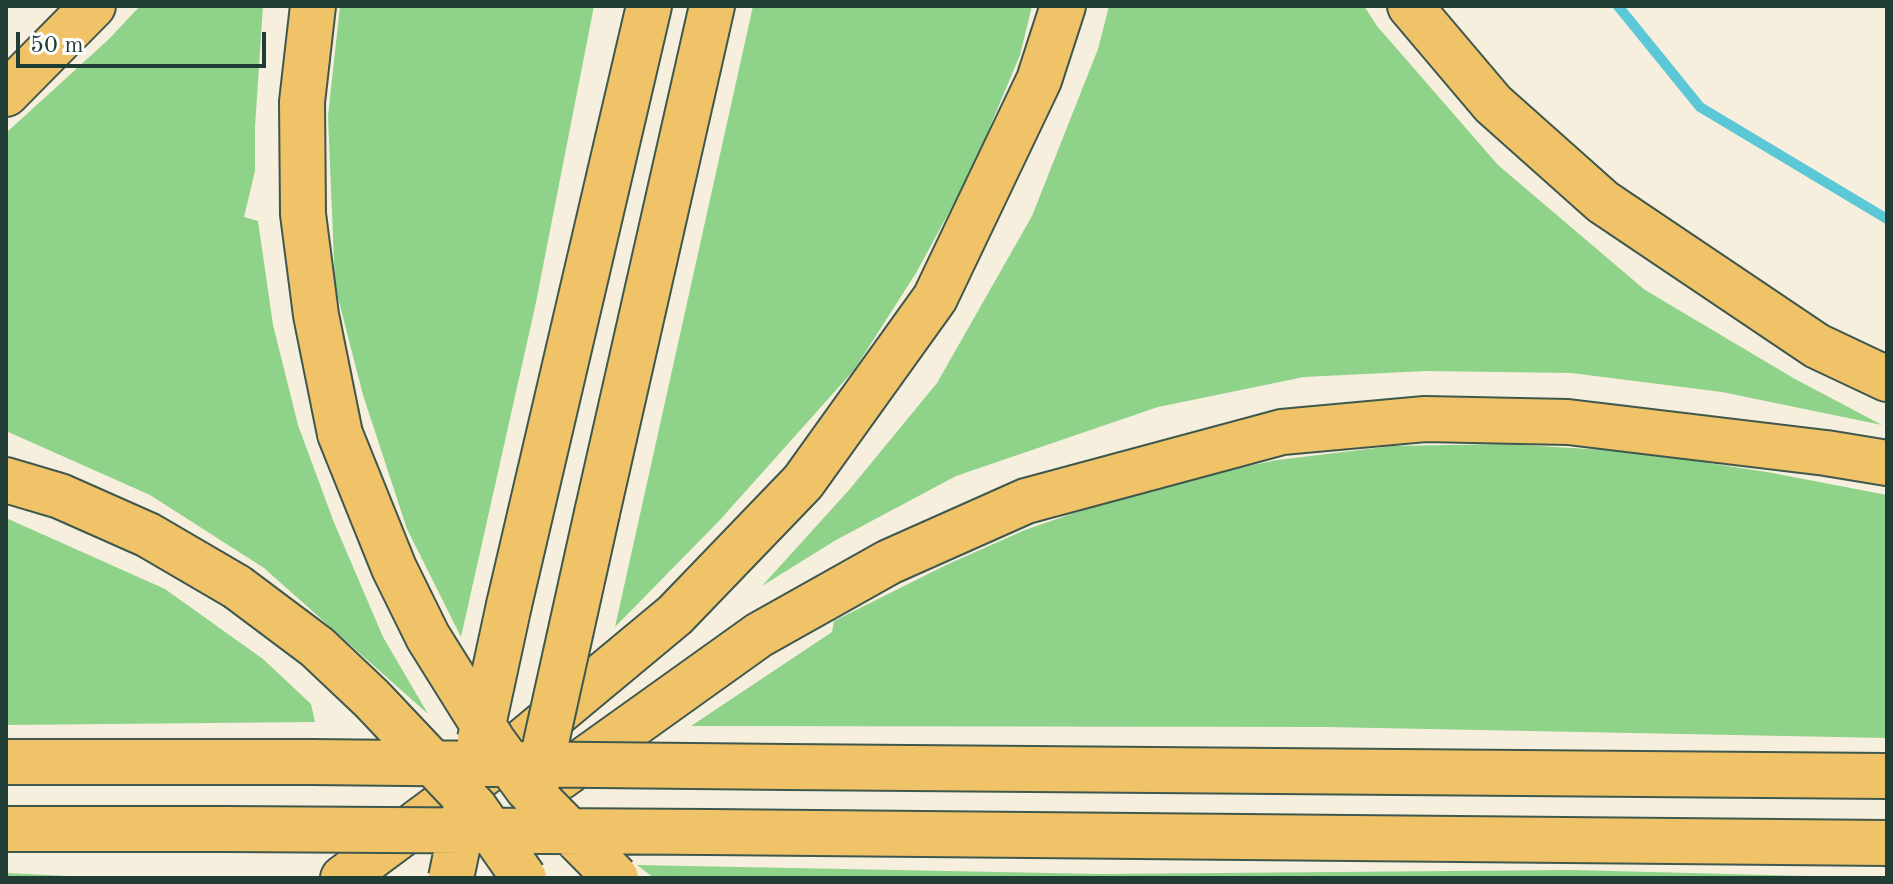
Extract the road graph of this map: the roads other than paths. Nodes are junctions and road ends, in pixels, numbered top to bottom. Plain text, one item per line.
1 (93, 6) edge
2 (313, 6) edge
3 (649, 6) edge
4 (712, 6) edge
5 (1063, 6) edge
6 (1410, 6) edge
7 (6, 94) edge
8 (1887, 379) edge
9 (1887, 463) edge
10 (6, 480) edge
11 (6, 762) edge
12 (1887, 776) edge
13 (6, 829) edge
14 (1887, 843) edge
15 (343, 878) edge
16 (442, 878) edge
17 (451, 878) edge
18 (516, 878) edge
19 (524, 878) edge
20 (616, 878) edge

1 - 7 highway
2 - 20 highway, bridge
3 - 17 highway, bridge
4 - 18 highway, bridge
5 - 15 highway
6 - 8 highway
9 - 16 highway
10 - 19 highway, bridge
11 - 12 highway, bridge
13 - 14 highway, bridge

